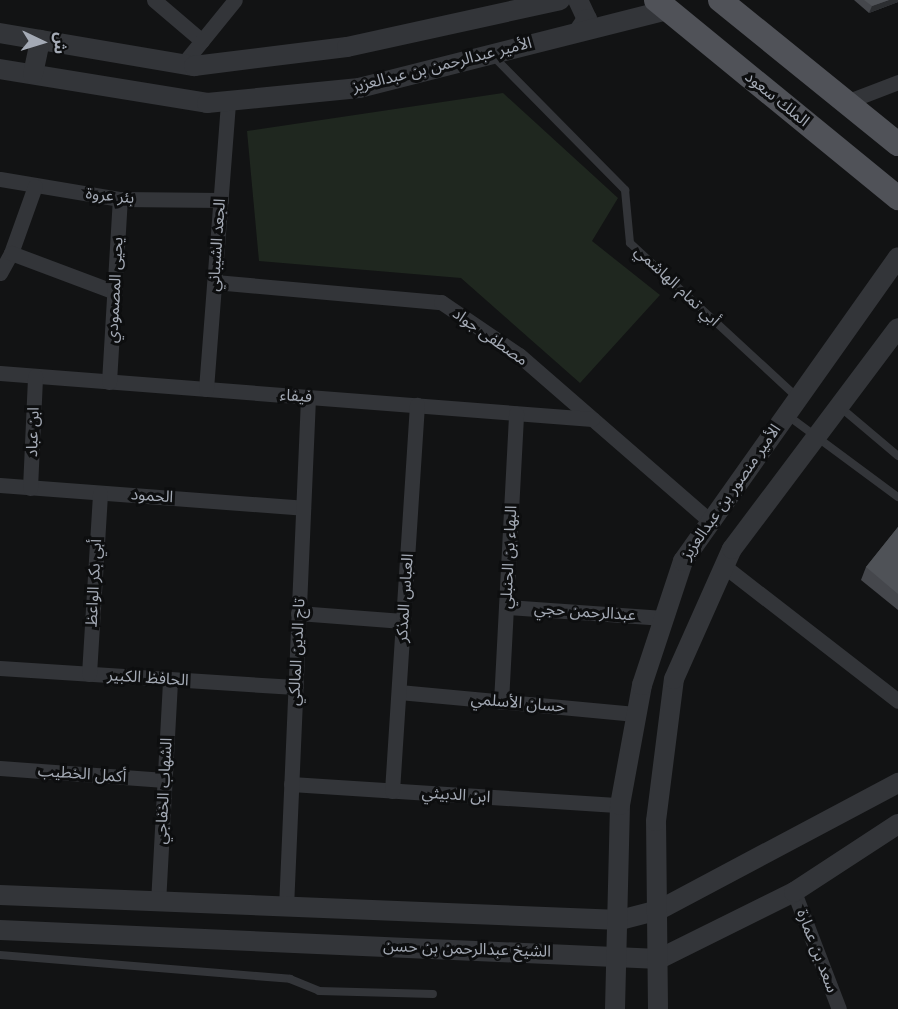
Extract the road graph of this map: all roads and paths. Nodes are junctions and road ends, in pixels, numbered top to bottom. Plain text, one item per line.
1 (154, 0) edge
2 (235, 0) edge
3 (560, 0) edge
4 (578, 0) edge
5 (720, 0) edge
6 (662, 5) edge
7 (579, 31) junction
8 (0, 33) edge
9 (40, 40) junction
10 (202, 41) junction
11 (491, 54) junction
12 (183, 64) junction
13 (0, 69) edge
14 (33, 74) junction
15 (898, 82) edge
16 (228, 101) junction
17 (846, 102) junction
18 (894, 136) edge
19 (0, 179) edge
20 (35, 186) junction
21 (898, 198) edge
22 (120, 199) junction
23 (221, 200) junction
24 (11, 253) junction
25 (898, 257) edge
26 (0, 273) edge
27 (215, 282) junction
28 (114, 292) junction
29 (898, 328) edge
30 (0, 373) edge
31 (35, 376) junction
32 (109, 382) junction
33 (206, 389) junction
34 (308, 397) junction
35 (797, 398) junction
36 (417, 405) junction
37 (839, 406) junction
38 (516, 413) junction
39 (786, 414) junction
40 (592, 419) junction
41 (816, 438) junction
42 (898, 456) edge
43 (0, 485) edge
44 (30, 488) junction
45 (100, 493) junction
46 (898, 497) edge
47 (303, 508) junction
48 (710, 521) junction
49 (724, 566) junction
50 (506, 607) junction
51 (298, 613) junction
52 (664, 618) junction
53 (403, 621) junction
54 (0, 668) edge
55 (89, 674) junction
56 (171, 679) junction
57 (295, 687) junction
58 (399, 692) junction
59 (898, 701) edge
60 (501, 702) junction
61 (638, 714) junction
62 (0, 768) edge
63 (165, 780) junction
64 (898, 783) edge
65 (291, 784) junction
66 (392, 791) junction
67 (620, 805) junction
68 (898, 824) edge
69 (794, 892) junction
70 (0, 895) edge
71 (52, 898) junction
72 (158, 903) junction
73 (286, 908) junction
74 (659, 910) junction
75 (620, 920) junction
76 (0, 930) edge
77 (52, 932) junction
78 (0, 955) edge
79 (617, 956) junction
80 (659, 959) junction
81 (433, 994) dead end
82 (615, 1009) edge
83 (658, 1009) edge
84 (839, 1009) edge

1 - 10 street
2 - 10 street
3 - 12 street
4 - 7 street
5 - 17 main road
6 - 7 street, الأمير عبدالرحمن بن عبدالعزيز
6 - 21 main road, الملك سعود
7 - 11 street, الأمير عبدالرحمن بن عبدالعزيز
8 - 9 street
9 - 12 street
9 - 14 street
10 - 12 street
11 - 16 street, الأمير عبدالرحمن بن عبدالعزيز
11 - 35 lane, أبي تمام الهاشمي
13 - 14 street, الأمير عبدالرحمن بن عبدالعزيز
14 - 16 street, الأمير عبدالرحمن بن عبدالعزيز
15 - 17 street
16 - 23 street, الجعد الشيباني
17 - 18 main road
19 - 20 street, بئر عروة
20 - 22 street, بئر عروة
20 - 24 street
22 - 23 street, بئر عروة
22 - 28 street, يحيى المصمودي
23 - 27 street, الجعد الشيباني
24 - 26 street
24 - 28 street
25 - 35 street, الأمير منصور بن عبدالعزيز
27 - 33 street, الجعد الشيباني
27 - 40 street, مصطفى جواد
28 - 32 street, يحيى المصمودي
29 - 37 street, الأمير منصور بن عبدالعزيز
30 - 31 street, فيفاء
31 - 32 street, فيفاء
31 - 44 street, ابن عباد
32 - 33 street, فيفاء
33 - 34 street, فيفاء
34 - 36 street, فيفاء
34 - 47 street, تاج الدين المالكي
35 - 39 street, الأمير منصور بن عبدالعزيز
36 - 38 street, فيفاء
36 - 53 street, العباس المذكر
37 - 41 street, الأمير منصور بن عبدالعزيز
37 - 42 lane
38 - 40 street, فيفاء
38 - 50 street, البهاء بن الحنبلي
39 - 41 lane
39 - 48 street, الأمير منصور بن عبدالعزيز
40 - 48 street, مصطفى جواد
41 - 46 lane
41 - 49 street, الأمير منصور بن عبدالعزيز
43 - 44 street, الحمود
44 - 45 street, الحمود
45 - 47 street, الحمود
45 - 55 street, أبي بكر الواعظ
47 - 51 street, تاج الدين المالكي
48 - 52 street, الأمير منصور بن عبدالعزيز
49 - 59 street
49 - 74 street, الأمير منصور بن عبدالعزيز
50 - 52 street, عبدالرحمن حجي
50 - 60 street, البهاء بن الحنبلي
51 - 53 street
51 - 57 street, تاج الدين المالكي
52 - 61 street, الأمير منصور بن عبدالعزيز
53 - 58 street, العباس المذكر
54 - 55 street, الحافظ الكبير
55 - 56 street, الحافظ الكبير
56 - 57 street, الحافظ الكبير
56 - 63 street, الشهاب الخفاجي
57 - 65 street, تاج الدين المالكي
58 - 60 street, حسان الأسلمي
58 - 66 street, العباس المذكر
60 - 61 street, حسان الأسلمي
61 - 67 street, الأمير منصور بن عبدالعزيز
62 - 63 street, أكمل الخطيب
63 - 72 street, الشهاب الخفاجي
64 - 74 street
65 - 66 street, ابن الدبيثي
65 - 73 street, تاج الدين المالكي
66 - 67 street, ابن الدبيثي
67 - 75 street, الأمير منصور بن عبدالعزيز
68 - 69 street
69 - 80 street
69 - 84 street, سعد بن عمارة
70 - 71 street
71 - 72 street
71 - 77 street
72 - 73 street
73 - 75 street
74 - 75 street
74 - 80 street, الأمير منصور بن عبدالعزيز
75 - 79 street, الأمير منصور بن عبدالعزيز
76 - 77 street, الشيخ عبدالرحمن بن حسن
77 - 79 street, الشيخ عبدالرحمن بن حسن
78 - 81 lane
79 - 80 street, الشيخ عبدالرحمن بن حسن
79 - 82 street, الأمير منصور بن عبدالعزيز
80 - 83 street, الأمير منصور بن عبدالعزيز

